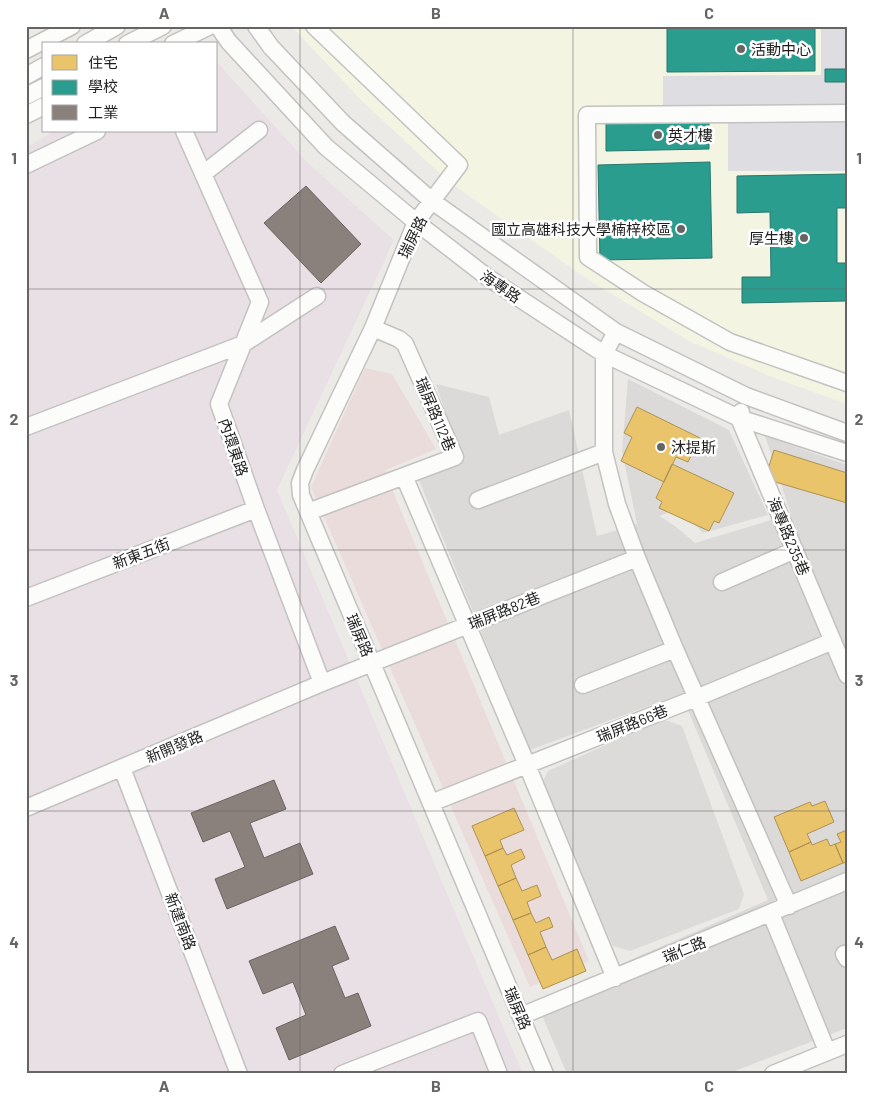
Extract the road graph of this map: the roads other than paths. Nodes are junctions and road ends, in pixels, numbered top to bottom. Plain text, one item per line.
1 (72, 26) edge
2 (117, 26) edge
3 (163, 26) edge
4 (210, 26) edge
5 (218, 26) edge
6 (256, 26) edge
7 (314, 26) edge
8 (89, 42) edge
9 (131, 42) edge
10 (177, 42) edge
11 (26, 50) edge
12 (42, 67) edge
13 (26, 76) edge
14 (42, 88) edge
15 (26, 96) edge
16 (42, 107) edge
17 (847, 113) edge
18 (26, 115) edge
19 (259, 130) dead end
20 (95, 132) edge
21 (184, 132) edge
22 (26, 165) edge
23 (203, 174) junction
24 (432, 201) junction
25 (416, 222) junction
26 (317, 296) dead end
27 (373, 328) junction
28 (616, 332) junction
29 (243, 344) junction
30 (604, 354) junction
31 (847, 383) edge
32 (746, 396) junction
33 (739, 418) junction
34 (26, 428) edge
35 (847, 433) edge
36 (604, 452) junction
37 (847, 453) edge
38 (404, 476) junction
39 (478, 500) dead end
40 (256, 509) junction
41 (308, 512) junction
42 (795, 550) junction
43 (637, 558) junction
44 (722, 582) dead end
45 (26, 598) edge
46 (467, 625) junction
47 (833, 641) junction
48 (675, 648) junction
49 (372, 663) junction
50 (847, 676) edge
51 (322, 683) junction
52 (583, 685) dead end
53 (696, 698) junction
54 (527, 765) junction
55 (122, 768) junction
56 (431, 803) junction
57 (26, 808) edge
58 (847, 881) edge
59 (789, 906) junction
60 (771, 914) junction
61 (615, 978) junction
62 (521, 1016) junction
63 (847, 1044) edge
64 (828, 1051) junction
65 (776, 1073) edge
66 (239, 1074) edge
67 (342, 1074) edge
68 (500, 1074) edge
69 (545, 1074) edge

1 - 11 street
2 - 8 street
3 - 9 street
4 - 10 street
5 - 25 street, 海專路
6 - 24 street, 海專路
7 - 24 street, 瑞屏路
12 - 13 street
14 - 15 street
16 - 18 street
17 - 31 street
19 - 23 street
20 - 22 street
21 - 23 street, 內環東路
23 - 29 street, 內環東路
24 - 25 street, 瑞屏路
24 - 28 street, 海專路
25 - 27 street, 瑞屏路
25 - 30 street, 海專路
26 - 29 street
27 - 38 street, 瑞屏路112巷
27 - 41 street, 瑞屏路
28 - 30 street
28 - 32 street, 海專路
29 - 34 street
29 - 40 street, 內環東路
30 - 33 street, 海專路
30 - 36 street
32 - 33 street
32 - 35 street, 海專路
33 - 37 street, 海專路
33 - 42 street, 海專路235巷
36 - 39 street
36 - 43 street
38 - 41 street, 瑞屏路112巷
38 - 46 street
40 - 45 street, 新東五街
40 - 51 street, 內環東路
41 - 49 street, 瑞屏路
42 - 44 street
42 - 47 street, 海專路235巷
43 - 46 street, 瑞屏路82巷
43 - 48 street
46 - 49 street, 瑞屏路82巷
46 - 54 street
47 - 50 street, 海專路235巷
47 - 53 street, 瑞屏路66巷
48 - 52 street
48 - 53 street
49 - 51 street, 瑞屏路82巷
49 - 56 street, 瑞屏路
51 - 55 street, 新開發路
53 - 54 street, 瑞屏路66巷
53 - 59 street
54 - 56 street, 瑞屏路66巷
54 - 61 street
55 - 57 street, 新開發路
55 - 66 street, 新建南路
56 - 62 street, 瑞屏路
58 - 59 street, 瑞仁路
59 - 60 street, 瑞仁路
60 - 61 street, 瑞仁路
60 - 64 street
61 - 62 street, 瑞仁路
62 - 69 street, 瑞屏路
63 - 64 street
64 - 65 street
67 - 68 street

